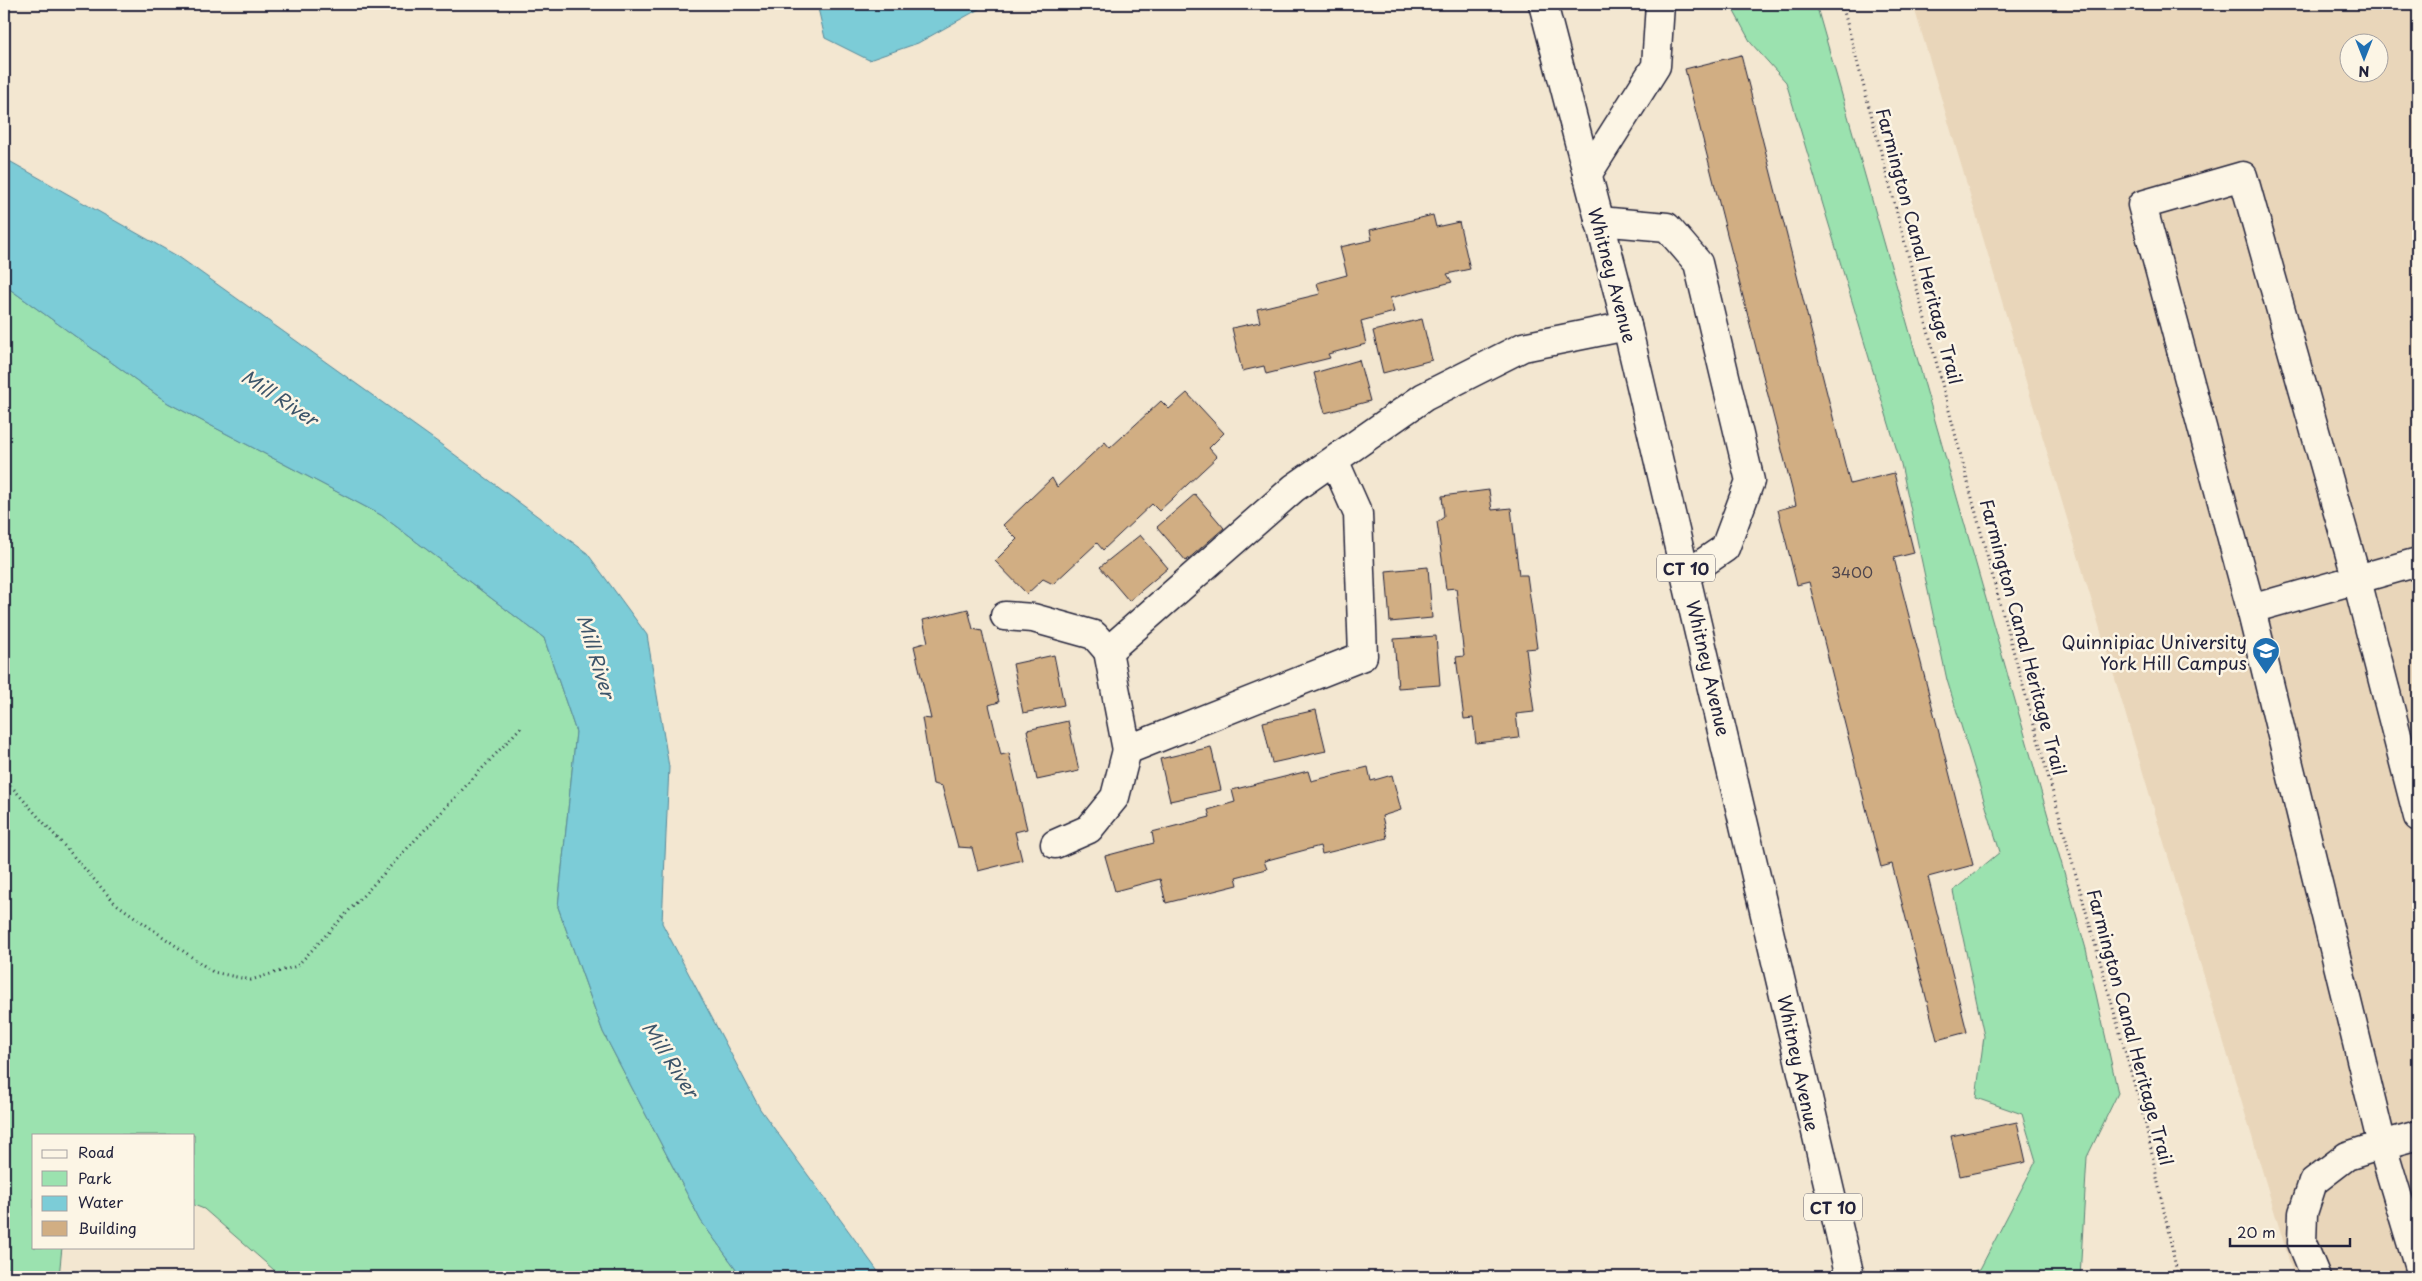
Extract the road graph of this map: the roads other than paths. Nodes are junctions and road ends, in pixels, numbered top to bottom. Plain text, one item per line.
1 (1543, 4) edge
2 (1660, 4) edge
3 (1587, 175) junction
4 (1599, 221) junction
5 (1628, 326) junction
6 (1334, 460) junction
7 (2418, 562) edge
8 (1687, 574) junction
9 (2356, 580) junction
10 (2251, 610) junction
11 (1005, 616) dead end
12 (1108, 651) junction
13 (1127, 750) junction
14 (2418, 817) edge
15 (1055, 844) dead end
16 (2418, 1135) edge
17 (2382, 1145) junction
18 (2417, 1256) edge
19 (1850, 1277) edge
20 (2316, 1277) edge

1 - 3 main road, Whitney Avenue / CT 10
2 - 3 main road
3 - 4 main road, Whitney Avenue / CT 10
4 - 5 main road, Whitney Avenue / CT 10
4 - 8 main road
5 - 6 main road
5 - 8 main road, Whitney Avenue / CT 10
6 - 12 main road
6 - 13 main road
7 - 9 main road
8 - 19 main road, Whitney Avenue / CT 10
9 - 10 main road
9 - 10 main road
9 - 14 main road
10 - 17 main road
11 - 12 main road
12 - 13 main road
13 - 15 main road
16 - 17 main road
17 - 18 main road
17 - 20 main road

